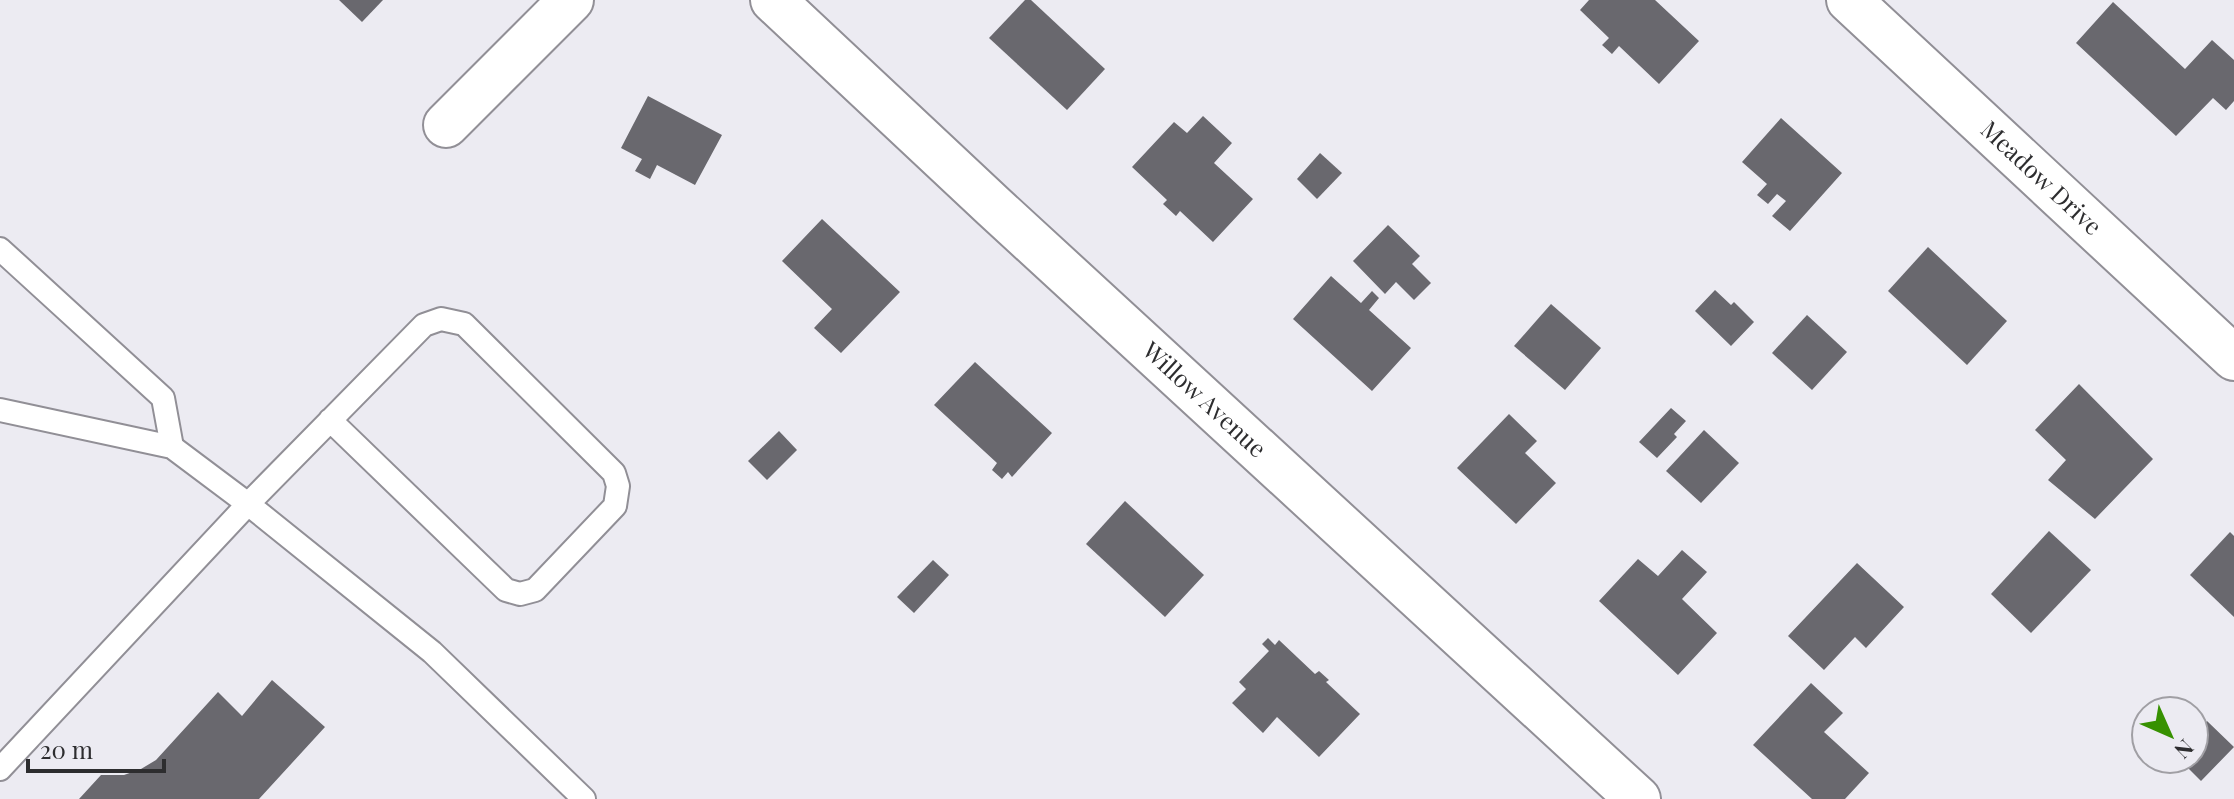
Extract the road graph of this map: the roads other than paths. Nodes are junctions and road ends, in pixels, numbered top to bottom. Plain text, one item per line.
1 (571, 0) edge
2 (773, 0) edge
3 (1849, 0) edge
4 (446, 125) dead end
5 (0, 249) edge
6 (2234, 358) edge
7 (0, 410) edge
8 (330, 420) junction
9 (172, 447) junction
10 (248, 504) junction
11 (0, 769) edge
12 (570, 794) edge
13 (1638, 799) edge

1 - 4 street
2 - 13 street, Willow Avenue
3 - 6 street, Meadow Drive
5 - 9 lane
7 - 9 lane
8 - 8 lane
8 - 10 lane
9 - 10 lane
10 - 11 lane
10 - 12 lane

